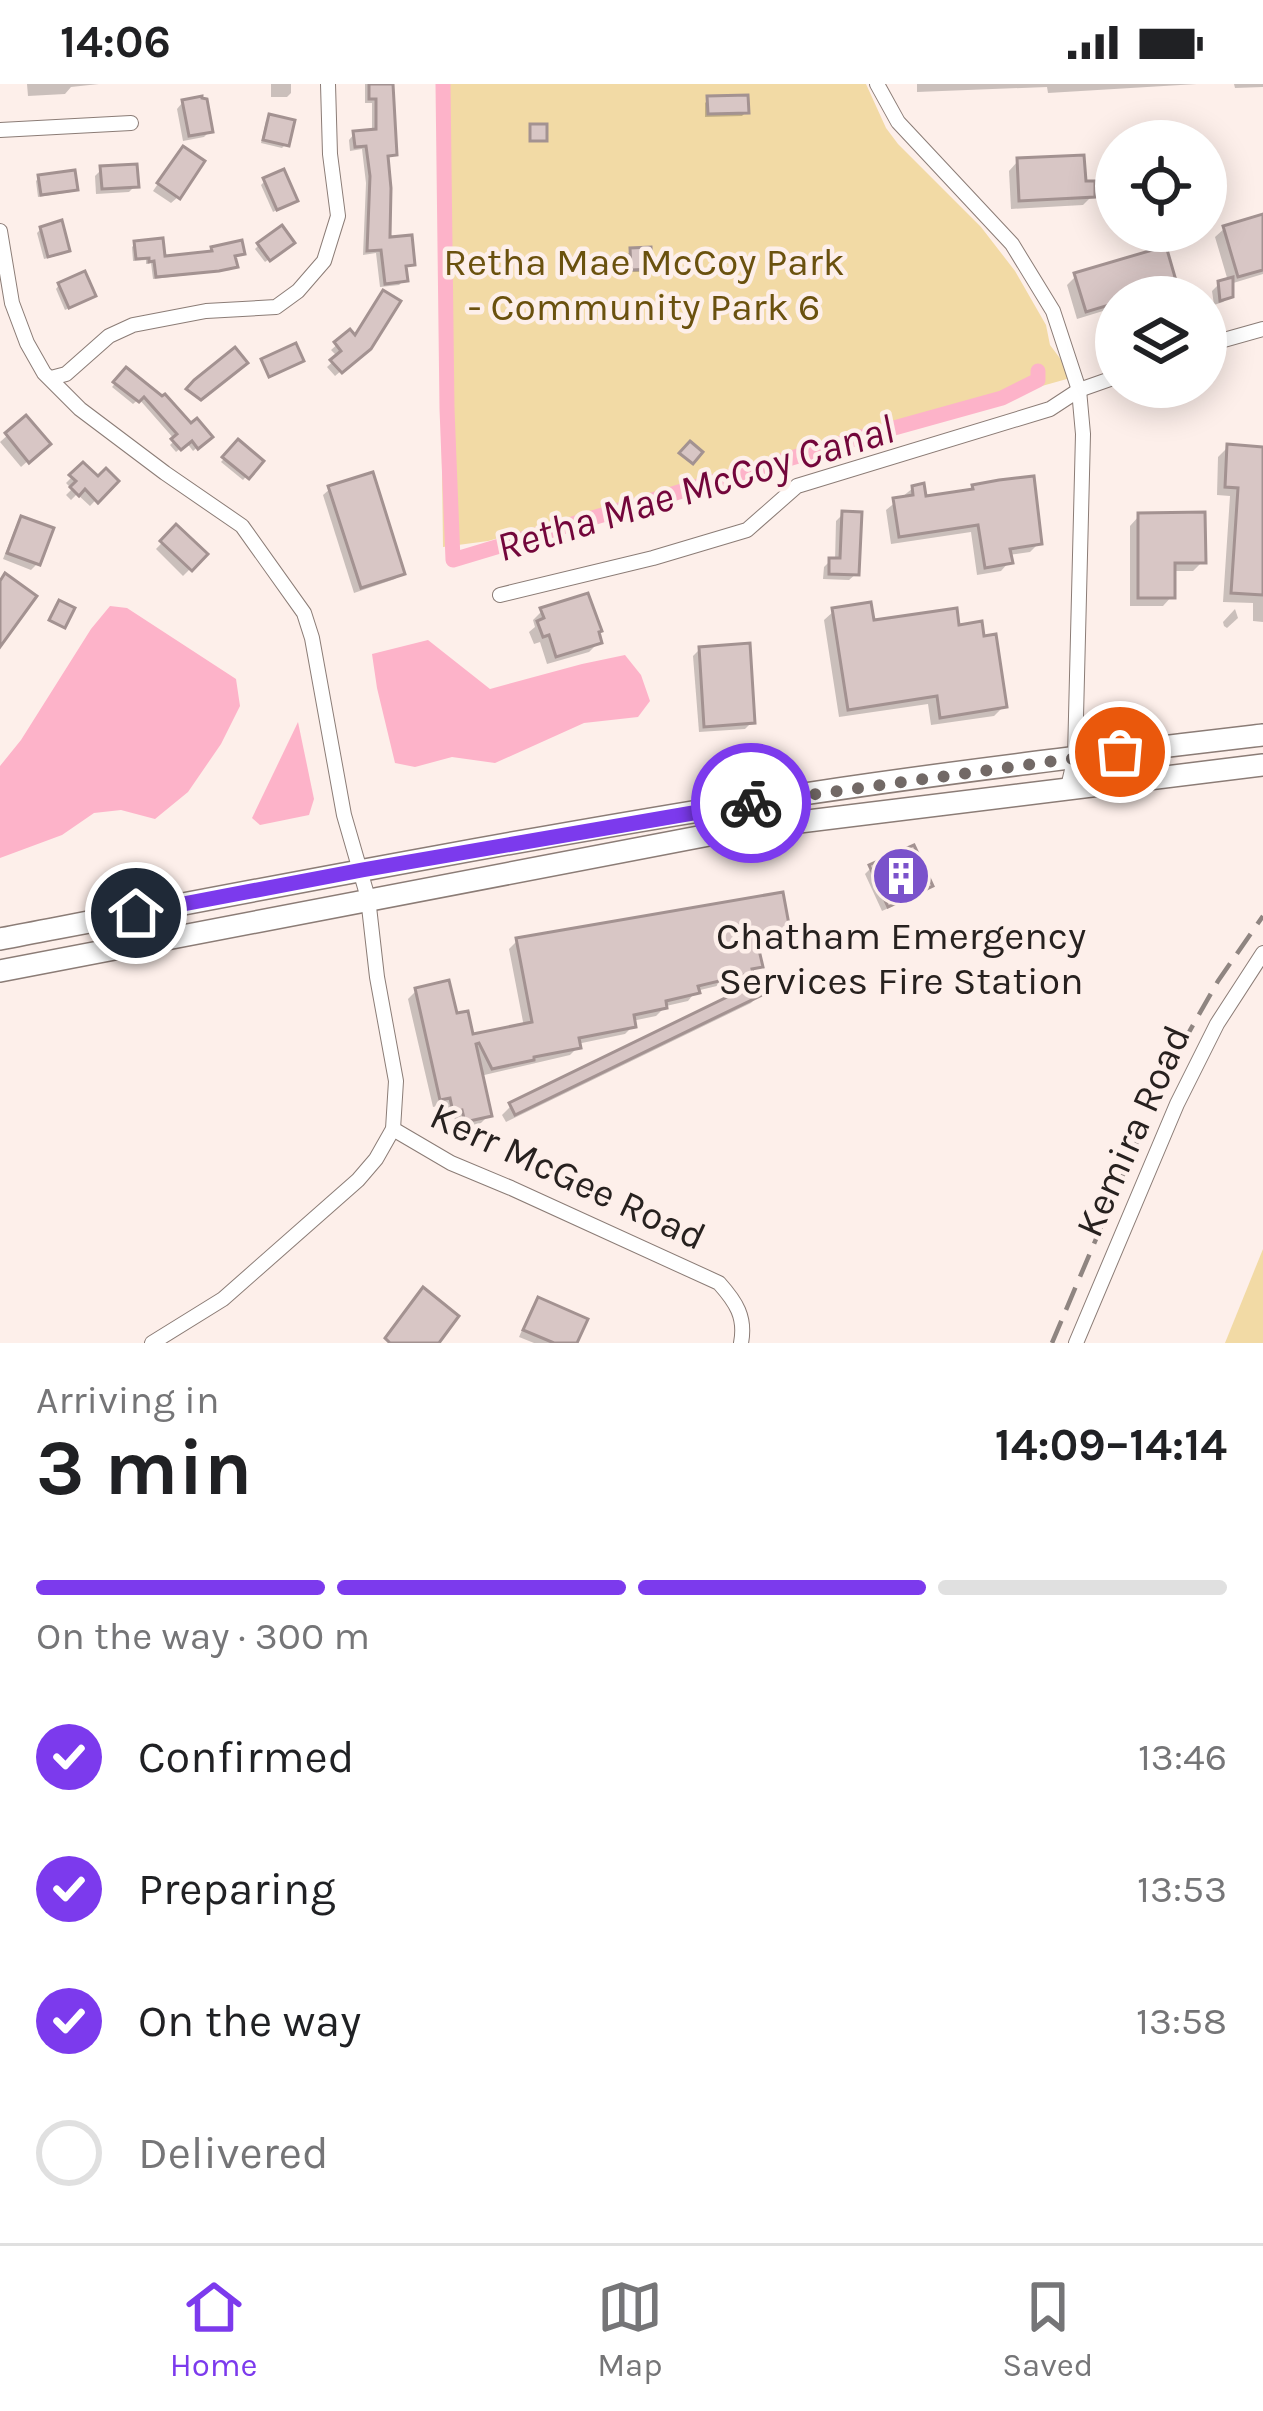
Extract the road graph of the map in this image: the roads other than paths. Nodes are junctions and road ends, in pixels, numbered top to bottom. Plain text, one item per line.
1 (328, 84) edge
2 (877, 84) edge
3 (131, 123) dead end
4 (0, 130) edge
5 (0, 231) edge
6 (1263, 328) edge
7 (1227, 339) edge
8 (51, 378) junction
9 (1095, 384) edge
10 (1079, 390) junction
11 (500, 596) dead end
12 (1263, 735) edge
13 (1075, 757) junction
14 (1263, 765) edge
15 (1068, 787) junction
16 (362, 870) junction
17 (368, 898) junction
18 (0, 939) edge
19 (1263, 953) edge
20 (0, 971) edge
21 (393, 1130) junction
22 (152, 1343) edge
23 (741, 1343) edge
24 (1076, 1343) edge

1 - 8 street
2 - 10 street
3 - 4 street
5 - 8 street
6 - 7 street
8 - 16 street
9 - 10 street
10 - 11 street
10 - 13 street
12 - 13 main road
13 - 15 street
13 - 16 main road
14 - 15 main road
15 - 17 main road
16 - 17 street
16 - 18 main road
17 - 20 main road
17 - 21 street
19 - 24 street, Kemira Road
21 - 22 street
21 - 23 street, Kerr McGee Road

